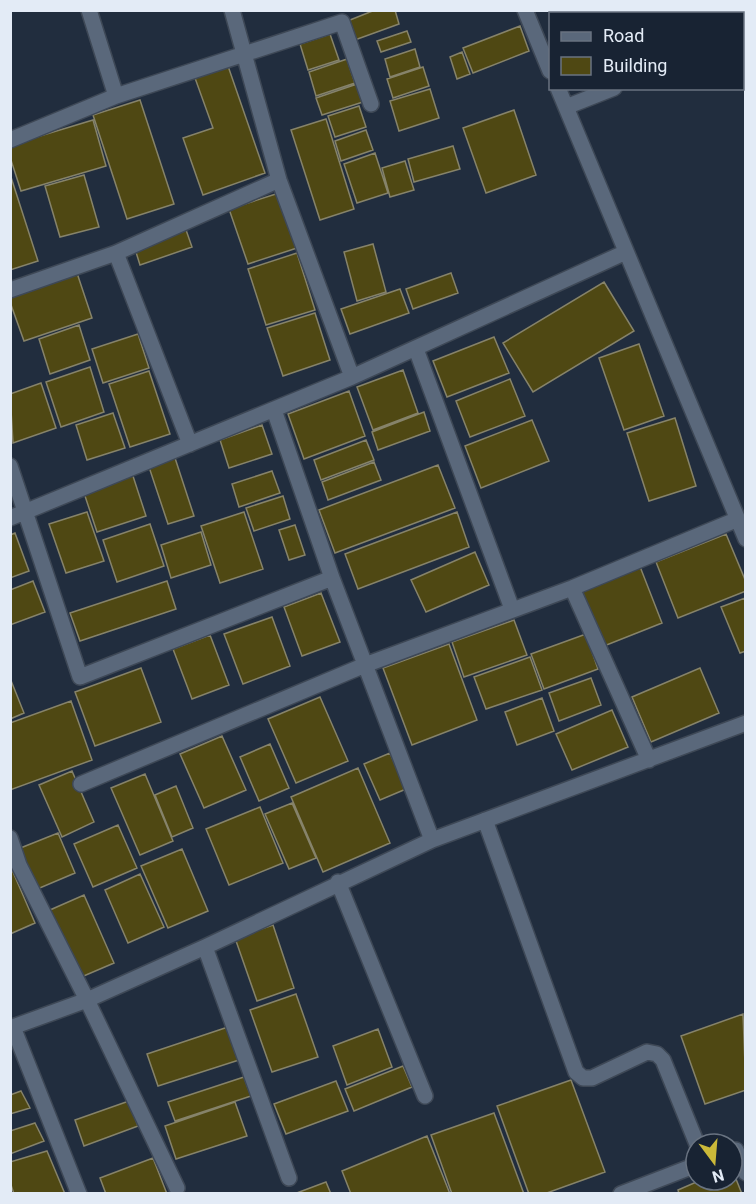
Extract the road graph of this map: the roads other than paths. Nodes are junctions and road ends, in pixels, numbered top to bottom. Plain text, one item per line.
1 (89, 10) edge
2 (232, 10) edge
3 (525, 10) edge
4 (244, 53) junction
5 (549, 69) edge
6 (559, 90) edge
7 (609, 90) edge
8 (117, 96) junction
9 (371, 104) dead end
10 (566, 107) junction
11 (10, 140) edge
12 (279, 180) junction
13 (116, 252) junction
14 (626, 252) junction
15 (10, 290) edge
16 (416, 349) junction
17 (352, 377) junction
18 (274, 410) junction
19 (190, 444) junction
20 (10, 466) edge
21 (27, 511) junction
22 (10, 518) edge
23 (738, 519) junction
24 (746, 538) edge
25 (332, 578) junction
26 (572, 588) junction
27 (512, 609) junction
28 (365, 665) junction
29 (746, 723) edge
30 (649, 760) junction
31 (81, 784) dead end
32 (485, 820) junction
33 (10, 838) edge
34 (432, 840) junction
35 (338, 882) junction
36 (205, 947) junction
37 (87, 1000) junction
38 (12, 1027) edge
39 (425, 1096) dead end
40 (692, 1132) edge
41 (684, 1170) edge
42 (289, 1178) dead end
43 (177, 1188) dead end
44 (79, 1194) edge
45 (621, 1194) edge

1 - 8 street
2 - 4 street
3 - 5 street
4 - 8 street
4 - 9 street
4 - 12 street
6 - 10 street
7 - 10 street
8 - 11 street
10 - 14 street
12 - 13 street
12 - 17 street
13 - 15 street
13 - 19 street
14 - 16 street
14 - 23 street
16 - 17 street
16 - 27 street
17 - 18 street
18 - 19 street
18 - 25 street
19 - 21 street
20 - 21 street
21 - 22 street
21 - 25 street
23 - 24 street
23 - 26 street
25 - 28 street
26 - 27 street
26 - 30 street
27 - 28 street
28 - 31 street
28 - 34 street
29 - 30 street
30 - 32 street
32 - 34 street
32 - 40 street
33 - 37 street
34 - 35 street
35 - 36 street
35 - 39 street
36 - 37 street
36 - 42 street
37 - 38 street
37 - 43 street
38 - 44 street
41 - 45 street

